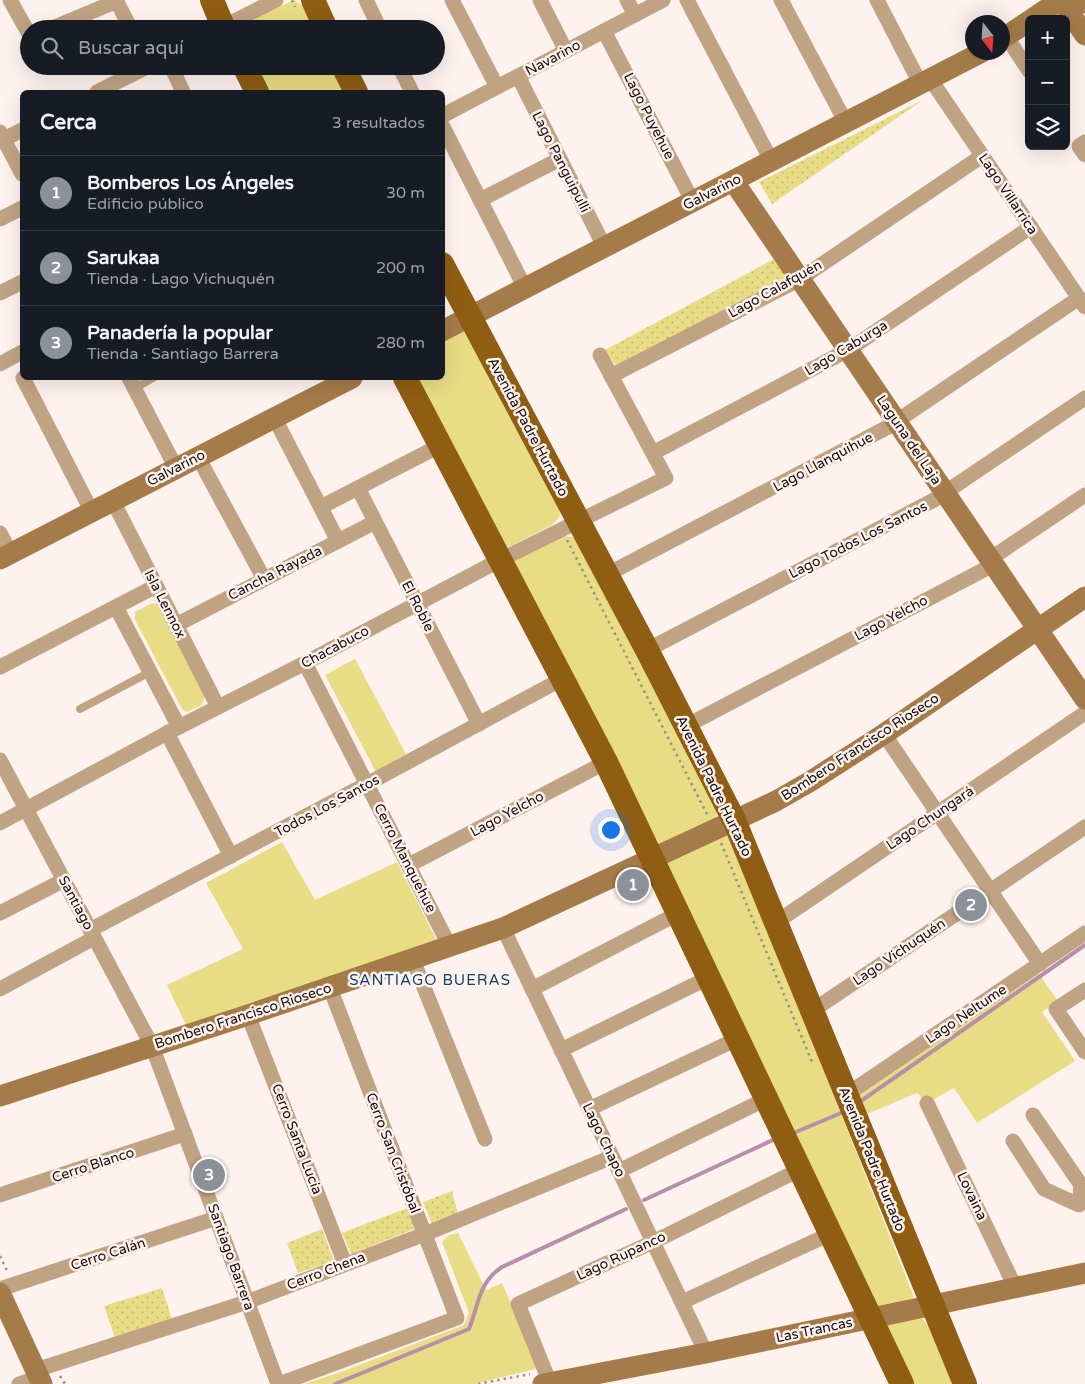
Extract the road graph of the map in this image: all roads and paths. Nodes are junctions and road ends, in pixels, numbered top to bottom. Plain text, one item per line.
1 (10, 0) edge
2 (212, 0) edge
3 (276, 0) edge
4 (312, 0) edge
5 (366, 0) edge
6 (452, 0) edge
7 (540, 0) edge
8 (627, 0) edge
9 (663, 0) edge
10 (687, 0) edge
11 (781, 0) edge
12 (877, 0) edge
13 (1060, 0) edge
14 (117, 1) edge
15 (635, 15) junction
16 (1038, 15) edge
17 (21, 20) edge
18 (72, 20) edge
19 (127, 20) edge
20 (219, 20) edge
21 (237, 20) edge
22 (322, 20) edge
23 (376, 20) edge
24 (1025, 24) edge
25 (604, 31) junction
26 (1010, 33) edge
27 (1085, 35) edge
28 (1010, 45) edge
29 (566, 51) junction
30 (967, 60) edge
31 (1025, 66) edge
32 (131, 75) edge
33 (174, 75) edge
34 (249, 75) edge
35 (348, 75) edge
36 (404, 75) edge
37 (518, 76) junction
38 (926, 82) junction
39 (498, 87) junction
40 (101, 90) edge
41 (182, 90) edge
42 (257, 90) edge
43 (355, 90) edge
44 (411, 90) edge
45 (445, 114) edge
46 (846, 123) junction
47 (20, 131) edge
48 (445, 131) edge
49 (1, 137) edge
50 (1085, 142) edge
51 (1085, 155) edge
52 (982, 156) junction
53 (560, 160) junction
54 (772, 162) junction
55 (20, 170) edge
56 (734, 182) junction
57 (480, 200) junction
58 (693, 202) junction
59 (20, 209) edge
60 (0, 219) edge
61 (1031, 227) junction
62 (605, 248) junction
63 (445, 270) edge
64 (800, 279) junction
65 (20, 283) edge
66 (526, 288) junction
67 (0, 293) edge
68 (1082, 303) edge
69 (470, 317) junction
70 (445, 330) edge
71 (848, 350) junction
72 (600, 355) dead end
73 (12, 358) edge
74 (20, 372) edge
75 (610, 376) junction
76 (25, 380) edge
77 (348, 380) edge
78 (406, 380) edge
79 (132, 382) edge
80 (1085, 398) edge
81 (274, 417) junction
82 (896, 422) junction
83 (441, 444) junction
84 (652, 453) junction
85 (198, 456) junction
86 (176, 468) junction
87 (358, 488) junction
88 (945, 493) junction
89 (1085, 495) edge
90 (113, 501) junction
91 (321, 506) junction
92 (92, 512) junction
93 (375, 522) junction
94 (578, 522) junction
95 (0, 533) edge
96 (338, 540) junction
97 (5, 556) edge
98 (500, 560) junction
99 (992, 562) junction
100 (606, 575) junction
101 (264, 579) junction
102 (156, 586) junction
103 (1085, 596) edge
104 (417, 604) junction
105 (116, 606) junction
106 (176, 624) junction
107 (1038, 629) junction
108 (647, 650) junction
109 (305, 663) junction
110 (0, 667) edge
111 (150, 672) junction
112 (562, 679) junction
113 (1085, 699) edge
114 (218, 706) junction
115 (80, 709) dead end
116 (1085, 714) edge
117 (479, 724) junction
118 (686, 726) junction
119 (173, 730) junction
120 (884, 734) junction
121 (0, 760) edge
122 (606, 762) junction
123 (367, 784) junction
124 (26, 809) junction
125 (938, 813) junction
126 (2, 817) edge
127 (734, 820) junction
128 (1085, 827) edge
129 (231, 856) junction
130 (651, 860) junction
131 (409, 865) junction
132 (64, 880) junction
133 (990, 890) junction
134 (0, 914) edge
135 (677, 914) junction
136 (775, 923) junction
137 (503, 928) junction
138 (92, 934) junction
139 (1085, 934) edge
140 (450, 947) junction
141 (413, 960) junction
142 (1040, 964) junction
143 (708, 978) junction
144 (330, 988) junction
145 (0, 989) edge
146 (532, 989) junction
147 (1085, 990) edge
148 (812, 1011) junction
149 (248, 1015) junction
150 (737, 1039) junction
151 (152, 1046) junction
152 (561, 1050) junction
153 (1085, 1052) edge
154 (846, 1095) junction
155 (0, 1096) edge
156 (766, 1099) junction
157 (927, 1103) dead end
158 (590, 1109) junction
159 (1033, 1115) dead end
160 (185, 1134) junction
161 (484, 1139) dead end
162 (1013, 1142) dead end
163 (612, 1157) junction
164 (799, 1170) junction
165 (619, 1171) junction
166 (0, 1195) edge
167 (1082, 1210) edge
168 (216, 1218) junction
169 (425, 1234) junction
170 (830, 1234) junction
171 (653, 1242) junction
172 (345, 1264) junction
173 (1085, 1273) edge
174 (1016, 1288) junction
175 (0, 1289) edge
176 (0, 1293) edge
177 (247, 1302) junction
178 (682, 1302) junction
179 (933, 1305) junction
180 (870, 1318) junction
181 (706, 1353) junction
182 (39, 1377) edge
183 (546, 1383) edge
184 (19, 1384) edge
185 (279, 1384) edge
186 (902, 1384) edge
187 (965, 1384) edge

1 - 17 street
2 - 20 main road
3 - 21 street
4 - 22 main road
5 - 23 street
6 - 39 street
7 - 29 street
8 - 15 street
9 - 15 street, Navarino
10 - 54 street
11 - 46 street
12 - 38 street, Lago Villarrica
13 - 16 street
13 - 27 street
14 - 18 street
14 - 19 street
15 - 25 street, Navarino
24 - 26 street
25 - 29 street, Navarino
25 - 58 street, Lago Puyehue
28 - 31 street
29 - 37 street, Navarino
30 - 38 street, Galvarino
32 - 40 street
33 - 41 street
34 - 42 main road
35 - 43 main road
36 - 44 street
37 - 39 street, Navarino
37 - 53 street, Lago Panguipulli
38 - 46 street, Galvarino
38 - 52 street, Lago Villarrica
39 - 45 street, Navarino
46 - 54 street, Galvarino
47 - 49 street
48 - 57 street
49 - 55 street
50 - 51 street
52 - 61 street, Lago Villarrica
52 - 64 street, Lago Calafquén
53 - 57 street
53 - 62 street, Lago Panguipulli
54 - 56 street, Galvarino
56 - 58 street, Galvarino
56 - 64 street, Laguna del Laja
57 - 66 street
58 - 62 street, Galvarino
59 - 60 street
61 - 68 street, Lago Villarrica
61 - 71 street, Lago Caburga
62 - 66 street, Galvarino
63 - 69 main road, Avenida Padre Hurtado
64 - 71 street, Laguna del Laja
64 - 75 street, Lago Calafquén
65 - 67 street
66 - 69 street, Galvarino
68 - 82 street, Lago Llanquihue
69 - 70 street, Galvarino
69 - 94 main road, Avenida Padre Hurtado
71 - 82 street, Laguna del Laja
71 - 84 street, Lago Caburga
72 - 75 street
73 - 74 street
75 - 84 street
76 - 92 street
77 - 81 street, Galvarino
78 - 83 main road
79 - 86 street
80 - 88 street, Lago Todos Los Santos
81 - 85 street, Galvarino
81 - 91 street
82 - 88 street, Laguna del Laja
82 - 100 street, Lago Llanquihue
83 - 87 street
83 - 98 main road
84 - 94 street, Chacabuco
85 - 86 street, Galvarino
85 - 101 street
86 - 90 street, Galvarino
87 - 91 street
87 - 93 street, El Roble
88 - 99 street, Laguna del Laja
88 - 108 street, Lago Todos Los Santos
89 - 99 street, Lago Yelcho
90 - 92 street, Galvarino
90 - 102 street, Isla Lennox
91 - 96 street
92 - 97 street, Galvarino
93 - 96 street, Cancha Rayada
93 - 104 street, El Roble
94 - 98 street, Chacabuco
94 - 100 main road, Avenida Padre Hurtado
95 - 97 street
96 - 101 street, Cancha Rayada
98 - 104 street, Chacabuco
98 - 112 main road
99 - 107 street, Laguna del Laja
99 - 118 street, Lago Yelcho
100 - 108 main road, Avenida Padre Hurtado
101 - 106 street, Cancha Rayada
102 - 105 street
102 - 106 street, Isla Lennox
103 - 107 street, Bombero Francisco Rioseco
104 - 109 street, Chacabuco
104 - 117 street, El Roble
105 - 110 street
105 - 111 street
106 - 114 street, Isla Lennox
107 - 113 street, Laguna del Laja
107 - 120 street, Bombero Francisco Rioseco
108 - 118 main road, Avenida Padre Hurtado
109 - 114 street, Chacabuco
109 - 123 street, Cerro Manquehue
111 - 115 lane
111 - 119 street
112 - 117 street, Todos Los Santos
112 - 122 main road
114 - 119 street, Chacabuco
116 - 125 street, Lago Chungará
117 - 123 street, Todos Los Santos
118 - 127 main road, Avenida Padre Hurtado
119 - 124 street, Chacabuco
119 - 129 street
120 - 125 street
120 - 127 street, Bombero Francisco Rioseco
121 - 124 street, Santiago
122 - 130 main road
122 - 131 street, Lago Yelcho
123 - 129 street, Todos Los Santos
123 - 131 street, Cerro Manquehue
124 - 126 street, Chacabuco
124 - 132 street, Santiago
125 - 133 street
125 - 136 street, Lago Chungará
127 - 130 street, Bombero Francisco Rioseco
127 - 136 main road, Avenida Padre Hurtado
128 - 133 street, Lago Vichuquén
129 - 138 street, Todos Los Santos
130 - 135 main road
130 - 137 street, Bombero Francisco Rioseco
131 - 140 street, Cerro Manquehue
132 - 134 street
132 - 138 street, Santiago
133 - 142 street
133 - 148 street, Lago Vichuquén
135 - 143 main road
135 - 146 street
136 - 148 main road, Avenida Padre Hurtado
137 - 140 street, Bombero Francisco Rioseco
137 - 146 street, Lago Chapo
138 - 145 street, Todos Los Santos
138 - 151 street, Santiago
139 - 142 street, Lago Neltume
140 - 141 street, Bombero Francisco Rioseco
141 - 144 street, Bombero Francisco Rioseco
141 - 161 street
142 - 154 street, Lago Neltume
143 - 150 main road
143 - 152 street
144 - 149 street, Bombero Francisco Rioseco
144 - 169 street, Cerro San Cristóbal
146 - 152 street, Lago Chapo
147 - 153 street
148 - 154 main road, Avenida Padre Hurtado
149 - 151 street, Bombero Francisco Rioseco
149 - 172 street, Cerro Santa Lucía
150 - 156 main road
150 - 158 street
151 - 155 street, Bombero Francisco Rioseco
151 - 160 street, Santiago Barrera
152 - 158 street, Lago Chapo
154 - 179 main road, Avenida Padre Hurtado
156 - 164 main road
156 - 165 street
157 - 174 street, Lovaina
158 - 163 street, Lago Chapo
159 - 167 street
160 - 166 street, Cerro Blanco
160 - 168 street, Santiago Barrera
162 - 167 street
163 - 165 street, Lago Chapo
163 - 169 street, Cerro Chena
164 - 170 main road
164 - 171 street, Lago Rupanco
165 - 171 street, Lago Chapo
168 - 175 street, Cerro Calán
168 - 177 street, Santiago Barrera
169 - 172 street, Cerro Chena
169 - 185 street, Cerro San Cristóbal
170 - 178 street
170 - 180 main road
171 - 178 street, Lago Chapo
171 - 183 street, Lago Rupanco
172 - 177 street, Cerro Chena
173 - 174 street, Las Trancas
174 - 179 street, Las Trancas
176 - 182 street
177 - 182 street, Cerro Chena
177 - 185 street, Santiago Barrera
178 - 181 street, Lago Chapo
179 - 180 street, Las Trancas
179 - 187 main road, Avenida Padre Hurtado
180 - 181 street, Las Trancas
180 - 186 main road
181 - 183 street, Las Trancas
182 - 184 street, Cerro Chena

